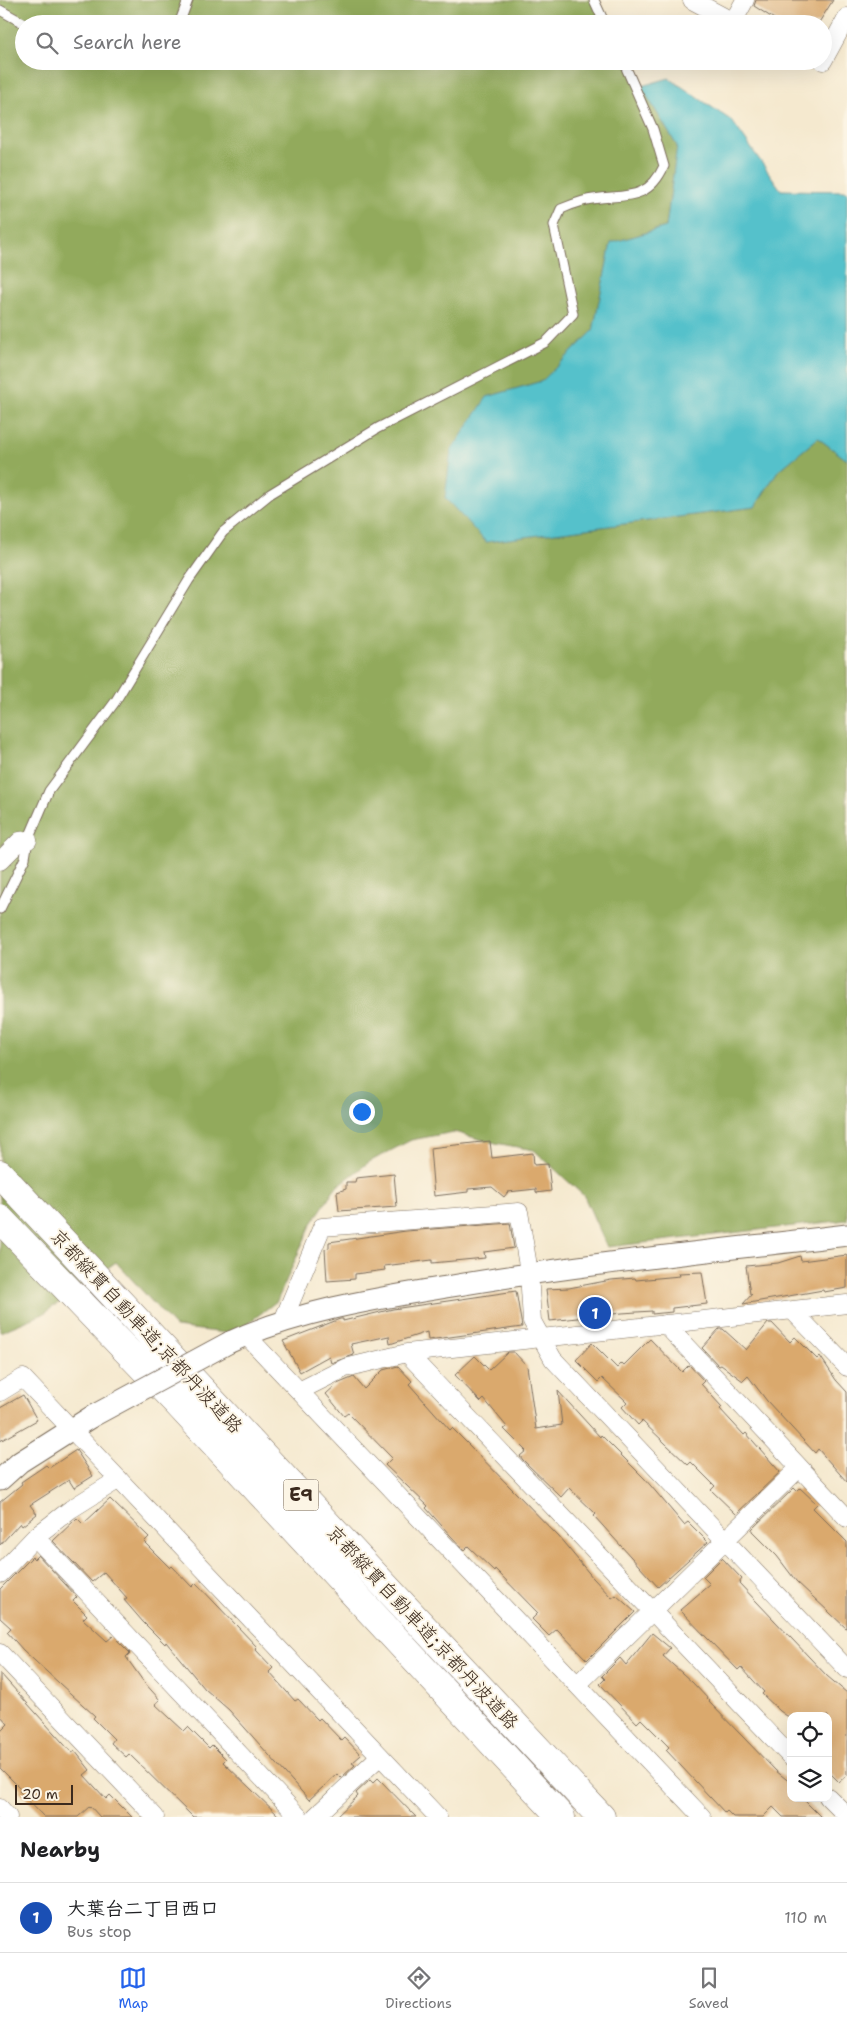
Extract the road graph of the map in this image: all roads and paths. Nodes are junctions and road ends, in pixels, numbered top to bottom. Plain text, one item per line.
1 (188, 0) edge
2 (594, 0) edge
3 (692, 0) edge
4 (745, 0) edge
5 (0, 10) edge
6 (182, 15) edge
7 (601, 15) edge
8 (720, 15) edge
9 (738, 15) edge
10 (847, 17) edge
11 (15, 18) edge
12 (832, 44) edge
13 (628, 70) edge
14 (28, 840) junction
15 (0, 861) edge
16 (0, 909) edge
17 (0, 1174) edge
18 (0, 1219) edge
19 (847, 1235) edge
20 (529, 1272) junction
21 (847, 1304) edge
22 (792, 1310) junction
23 (282, 1323) junction
24 (665, 1324) junction
25 (541, 1338) junction
26 (238, 1339) junction
27 (407, 1354) junction
28 (847, 1368) edge
29 (299, 1391) junction
30 (0, 1392) edge
31 (72, 1429) junction
32 (799, 1468) junction
33 (119, 1479) junction
34 (0, 1480) edge
35 (847, 1518) edge
36 (35, 1537) junction
37 (725, 1540) junction
38 (0, 1574) edge
39 (652, 1611) junction
40 (0, 1653) edge
41 (847, 1669) edge
42 (577, 1685) junction
43 (787, 1753) edge
44 (380, 1756) junction
45 (832, 1801) edge
46 (0, 1808) edge
47 (847, 1816) edge
48 (8, 1817) edge
49 (155, 1817) edge
50 (299, 1817) edge
51 (315, 1817) edge
52 (438, 1817) edge
53 (562, 1817) edge
54 (601, 1817) edge
55 (702, 1817) edge

1 - 6 lane
2 - 7 lane
3 - 8 street
4 - 9 street
5 - 11 lane
10 - 12 street
13 - 14 lane
14 - 15 street
14 - 16 lane
17 - 54 highway, 京都縦貫自動車道;京都丹波道路 / E9
18 - 53 highway, 京都縦貫自動車道;京都丹波道路 / E9
19 - 20 street
20 - 23 street
20 - 23 street
20 - 25 street
21 - 22 street
22 - 24 street
22 - 28 street
23 - 26 street
24 - 25 street
24 - 32 street
25 - 27 street
25 - 37 street
26 - 29 street
26 - 31 street, bridge
27 - 29 street
27 - 39 street
29 - 42 street
30 - 31 street
31 - 33 street
31 - 34 street
32 - 35 street
32 - 37 street
33 - 36 street
33 - 44 street
36 - 38 street
36 - 50 street
37 - 39 street
37 - 41 street
39 - 42 street
39 - 43 street
40 - 49 street
42 - 55 street
44 - 51 street
44 - 52 street
45 - 47 street
46 - 48 street

